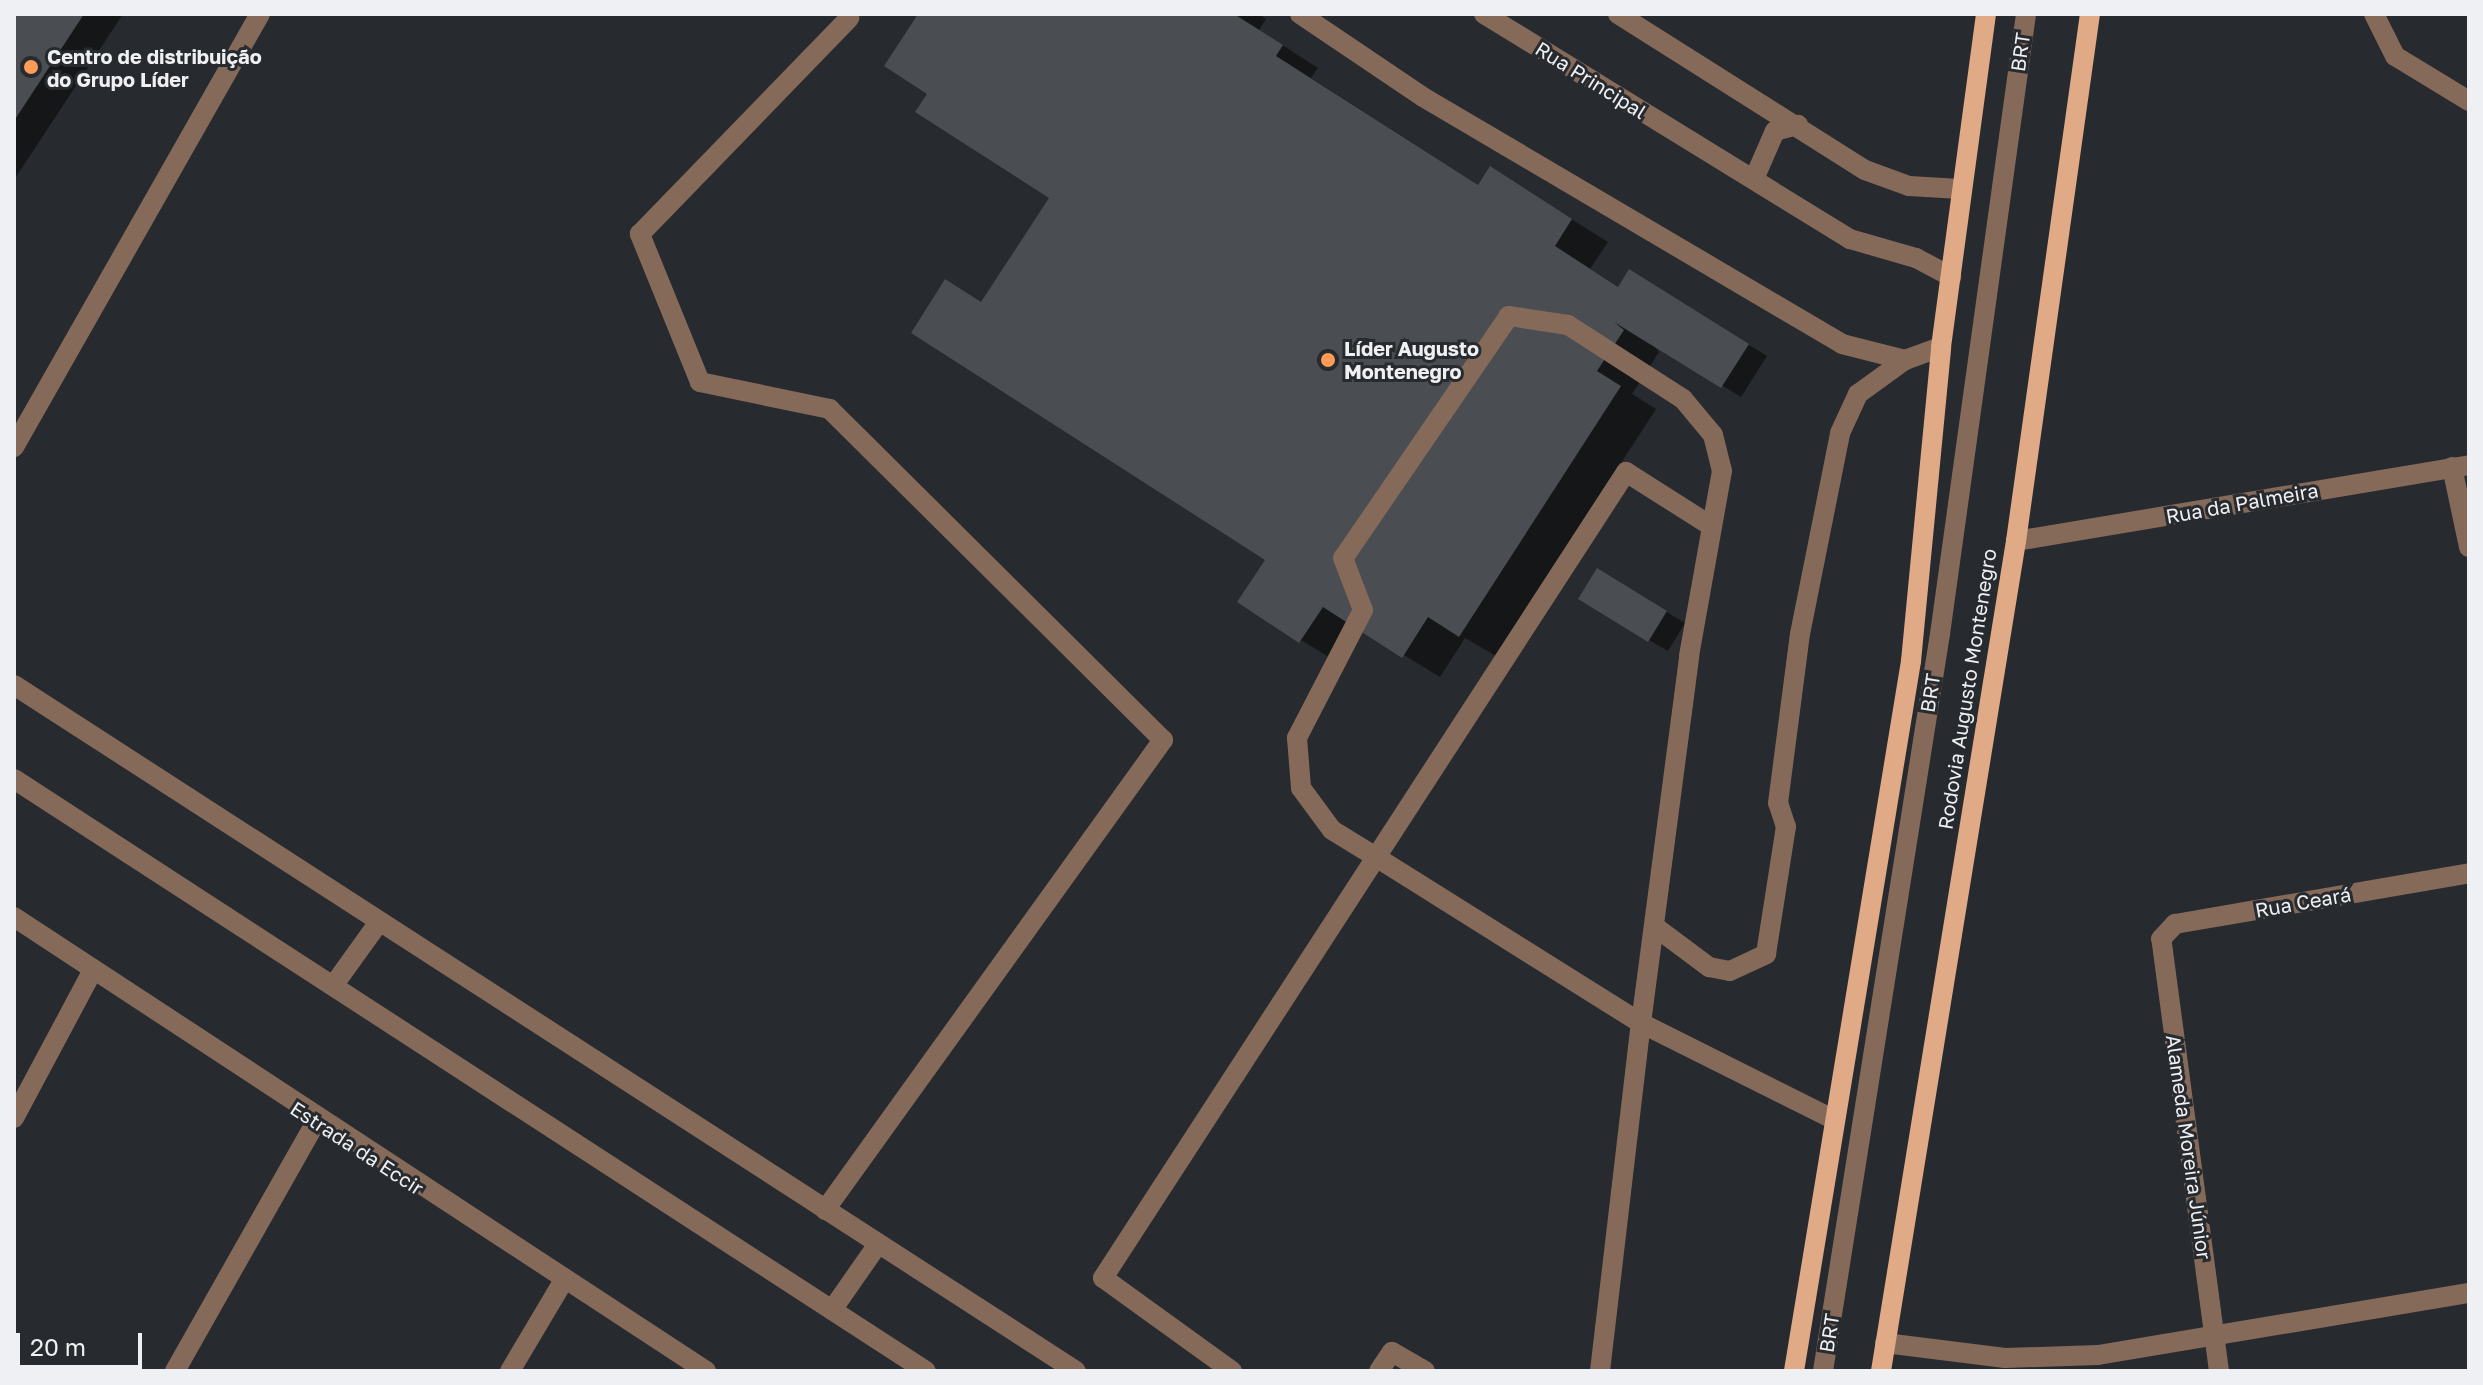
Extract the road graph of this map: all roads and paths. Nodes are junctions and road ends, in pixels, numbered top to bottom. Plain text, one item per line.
1 (260, 14) edge
2 (1300, 14) edge
3 (1484, 14) edge
4 (1618, 14) edge
5 (1986, 14) edge
6 (2026, 14) edge
7 (2090, 14) edge
8 (2374, 14) edge
9 (849, 18) dead end
10 (2469, 101) edge
11 (1798, 125) junction
12 (1754, 179) junction
13 (1960, 189) junction
14 (1951, 277) junction
15 (1941, 347) junction
16 (1905, 360) junction
17 (14, 447) edge
18 (2460, 466) edge
19 (1711, 526) junction
20 (2016, 541) junction
21 (2469, 547) edge
22 (14, 685) edge
23 (14, 779) edge
24 (1376, 857) junction
25 (2469, 873) edge
26 (14, 917) edge
27 (379, 922) junction
28 (1654, 926) junction
29 (2163, 956) joint
30 (92, 972) junction
31 (333, 986) junction
32 (1641, 1023) junction
33 (14, 1118) edge
34 (1835, 1120) junction
35 (316, 1122) junction
36 (825, 1210) junction
37 (878, 1244) junction
38 (564, 1280) junction
39 (2469, 1293) edge
40 (832, 1310) junction
41 (2214, 1338) junction
42 (1885, 1343) junction
43 (175, 1371) edge
44 (510, 1371) edge
45 (706, 1371) edge
46 (926, 1371) edge
47 (1076, 1371) edge
48 (1232, 1371) edge
49 (1379, 1371) edge
50 (1425, 1371) edge
51 (1600, 1371) edge
52 (1794, 1371) edge
53 (1823, 1371) edge
54 (1881, 1371) edge
55 (2219, 1371) edge

1 - 17 street
2 - 16 street
3 - 12 street, Rua Principal
4 - 11 street
5 - 13 main road
6 - 53 street, BRT
7 - 20 main road, Rodovia Augusto Montenegro
8 - 10 street
9 - 36 street
11 - 12 street
11 - 13 street
12 - 14 street, Rua Principal
13 - 14 main road
14 - 15 main road
15 - 16 street
15 - 34 main road
16 - 28 street
18 - 20 street, Rua da Palmeira
18 - 21 street
19 - 24 street
19 - 24 street
19 - 28 street
20 - 42 main road, Rodovia Augusto Montenegro
22 - 27 street
23 - 31 street
24 - 32 street
24 - 48 street
25 - 29 street, Rua Ceará
26 - 30 street, Estrada da Eccir
27 - 31 street
27 - 36 street
28 - 32 street
29 - 41 street, Alameda Moreira Júnior
30 - 33 street
30 - 35 street, Estrada da Eccir
31 - 40 street
32 - 34 street
32 - 51 street
34 - 52 main road
35 - 38 street, Estrada da Eccir
35 - 43 street
36 - 37 street
37 - 40 street
37 - 47 street
38 - 44 street
38 - 45 street, Estrada da Eccir
39 - 41 street
40 - 46 street
41 - 42 street
41 - 55 street, Alameda Moreira Júnior
42 - 54 main road, Rodovia Augusto Montenegro
49 - 50 street

